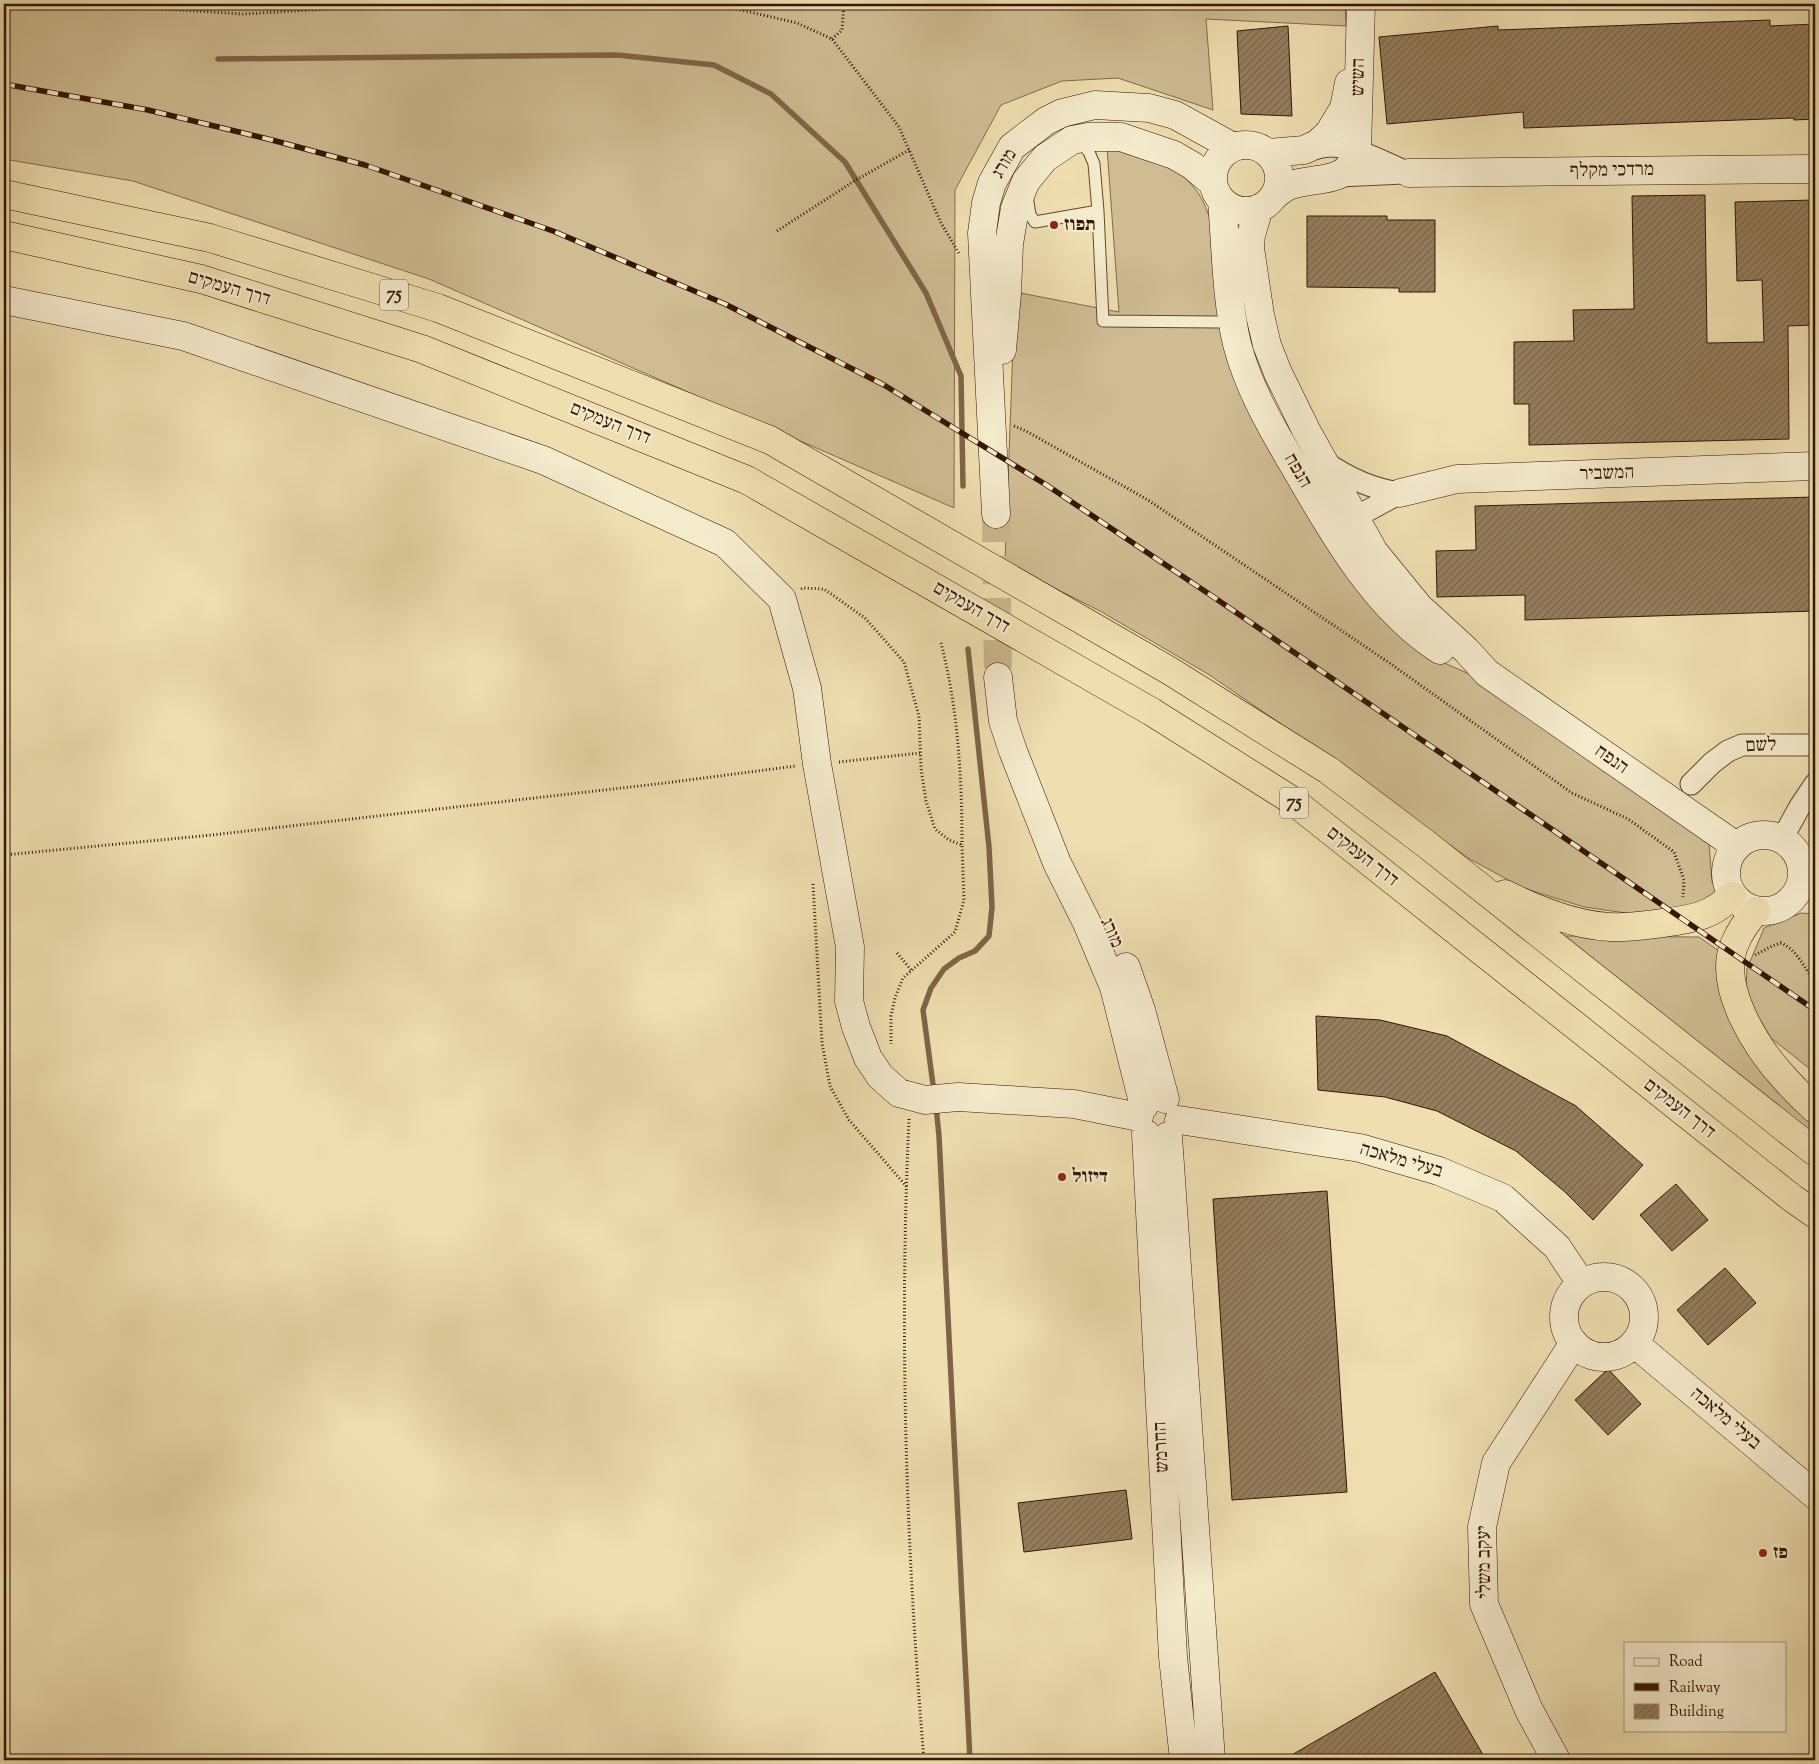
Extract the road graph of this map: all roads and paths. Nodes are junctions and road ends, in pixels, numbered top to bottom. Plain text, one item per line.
1 (85, 4) edge
2 (412, 4) edge
3 (716, 4) edge
4 (844, 4) edge
5 (1361, 6) edge
6 (832, 39) junction
7 (1066, 143) junction
8 (1233, 147) junction
9 (909, 150) junction
10 (1304, 150) junction
11 (1357, 151) junction
12 (1268, 153) junction
13 (1815, 169) edge
14 (1409, 173) junction
15 (1339, 176) junction
16 (1026, 180) junction
17 (1217, 192) junction
18 (4, 194) edge
19 (1266, 202) junction
20 (1098, 211) junction
21 (777, 231) dead end
22 (4, 235) edge
23 (961, 256) dead end
24 (4, 300) edge
25 (1231, 310) junction
26 (992, 418) junction
27 (1322, 460) junction
28 (1815, 466) edge
29 (1400, 492) junction
30 (1314, 501) junction
31 (996, 514) tunnel mouth
32 (1354, 518) junction
33 (782, 598) junction
34 (941, 643) dead end
35 (1487, 673) junction
36 (998, 677) tunnel mouth
37 (1815, 745) edge
38 (920, 753) junction
39 (817, 764) junction
40 (1691, 784) dead end
41 (1815, 784) edge
42 (1782, 839) junction
43 (1426, 844) junction
44 (962, 845) junction
45 (1736, 846) junction
46 (4, 855) edge
47 (1808, 885) edge
48 (1732, 896) junction
49 (1756, 911) junction
50 (1697, 918) junction
51 (1733, 950) junction
52 (897, 953) dead end
53 (912, 970) junction
54 (1815, 981) edge
55 (891, 1044) dead end
56 (918, 1098) junction
57 (1815, 1109) edge
58 (1157, 1119) junction
59 (1815, 1152) edge
60 (1792, 1198) junction
61 (1815, 1214) edge
62 (1815, 1218) edge
63 (1582, 1283) junction
64 (1574, 1343) junction
65 (1634, 1343) junction
66 (1815, 1495) edge
67 (924, 1760) edge
68 (1184, 1760) edge
69 (1211, 1760) edge
70 (1556, 1760) edge

1 - 2 path
3 - 6 path
4 - 6 path
5 - 10 street, מרדכי מקלף
5 - 11 street, השיש
6 - 9 path
7 - 16 street, מורג
7 - 17 street, מורג
7 - 20 lane
8 - 12 street
8 - 17 street
8 - 26 street, מורג
9 - 21 path
9 - 23 path
10 - 11 street, מרדכי מקלף
10 - 12 street, מרדכי מקלף
11 - 14 street, מרדכי מקלף
11 - 15 street
12 - 19 street
13 - 14 street, מרדכי מקלף
14 - 15 street, מרדכי מקלף
15 - 19 street, מרדכי מקלף
16 - 20 lane
16 - 26 street, מורג
17 - 19 street
17 - 25 street, הנפח
18 - 43 highway, 75
19 - 27 street, הנפח
20 - 25 lane
22 - 60 highway, דרך העמקים / 75
24 - 33 street
25 - 30 street, הנפח
26 - 31 street, מורג
26 - 50 path
27 - 29 street, המשביר
27 - 32 street, הנפח
28 - 29 street, המשביר
29 - 32 street, המשביר
30 - 32 street
30 - 35 street, הנפח
32 - 35 street, הנפח
33 - 38 path
33 - 39 street
34 - 44 path
35 - 45 street, הנפח
36 - 58 street, מורג
37 - 40 street, לשם
38 - 39 path
38 - 44 path
39 - 46 path
39 - 56 street
41 - 42 street
42 - 45 street
42 - 47 street
43 - 50 highway
43 - 59 highway, 75
44 - 53 path
45 - 48 street
47 - 49 street
48 - 49 street
48 - 50 highway
49 - 51 highway
51 - 54 path
51 - 57 highway
52 - 53 path
53 - 55 path
56 - 58 street, בעלי מלאכה
56 - 67 path
58 - 63 street, בעלי מלאכה
58 - 68 street, החרמש
58 - 69 street, החרמש
60 - 61 highway, דרך העמקים / 75
60 - 62 highway
63 - 64 street
63 - 65 street
64 - 65 street
64 - 70 street, יעקב משלי
65 - 66 street, בעלי מלאכה

